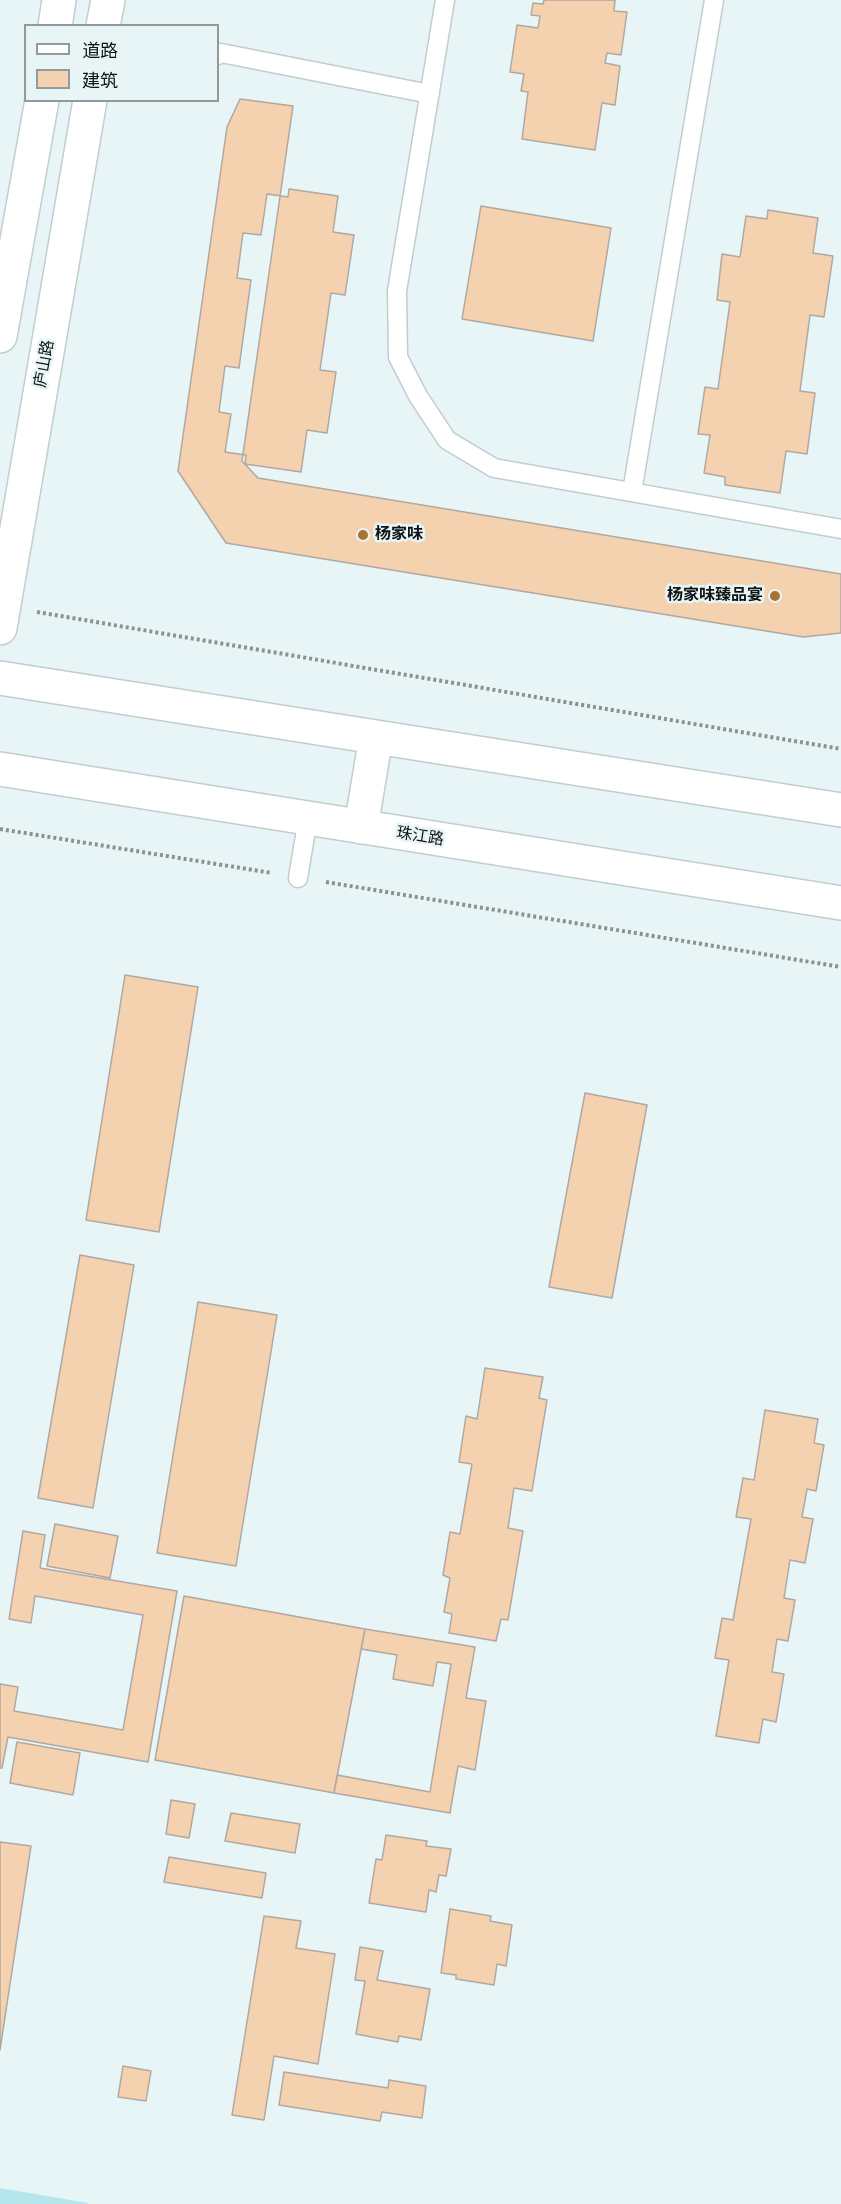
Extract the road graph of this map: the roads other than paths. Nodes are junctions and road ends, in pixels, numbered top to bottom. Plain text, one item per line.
1 (59, 0) edge
2 (108, 0) edge
3 (445, 0) edge
4 (714, 0) edge
5 (55, 24) edge
6 (103, 24) edge
7 (219, 54) edge
8 (430, 94) junction
9 (42, 102) edge
10 (90, 102) edge
11 (0, 336) edge
12 (632, 492) junction
13 (841, 529) edge
14 (2, 617) edge
15 (0, 678) edge
16 (376, 737) junction
17 (0, 769) edge
18 (841, 810) edge
19 (308, 818) junction
20 (361, 827) junction
21 (298, 878) road end
22 (841, 903) edge

1 - 5 street
2 - 6 street
3 - 8 lane
4 - 12 lane
7 - 8 lane
8 - 12 lane
9 - 11 street
10 - 14 street, 庐山路
12 - 13 lane
15 - 16 street
16 - 18 street
16 - 20 street
17 - 19 street, 珠江路
19 - 20 street, 珠江路
19 - 21 lane
20 - 22 street, 珠江路

